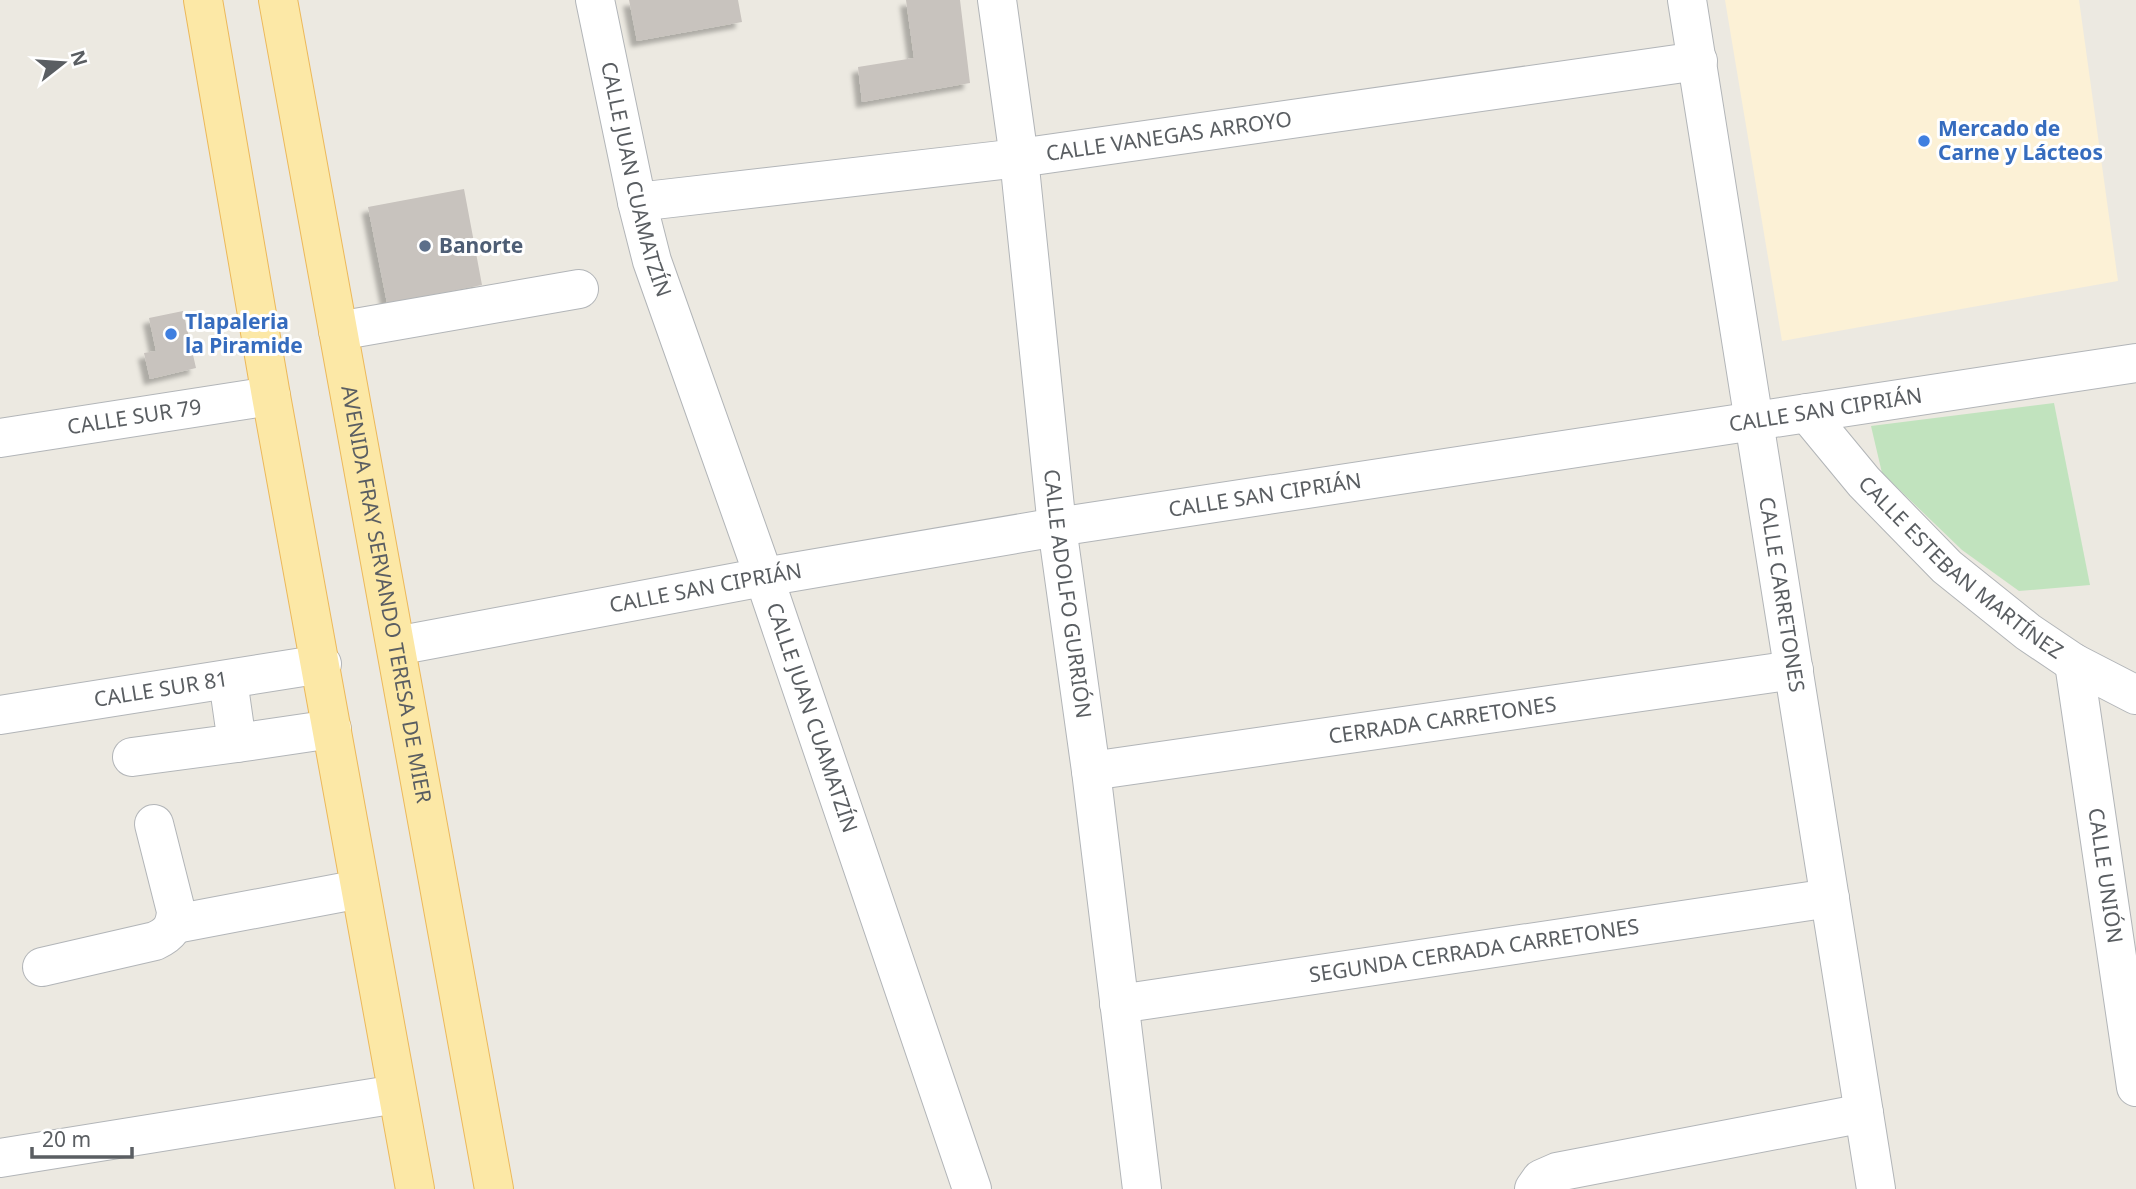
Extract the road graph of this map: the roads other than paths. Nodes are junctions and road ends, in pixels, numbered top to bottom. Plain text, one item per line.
1 (203, 0) edge
2 (278, 0) edge
3 (596, 0) edge
4 (997, 0) edge
5 (1687, 0) edge
6 (1698, 61) junction
7 (1018, 158) junction
8 (637, 202) junction
9 (579, 289) dead end
10 (338, 331) junction
11 (2136, 363) edge
12 (271, 396) junction
13 (1807, 413) junction
14 (1754, 421) junction
15 (0, 438) edge
16 (1057, 527) junction
17 (764, 577) junction
18 (396, 646) junction
19 (2074, 663) junction
20 (321, 664) junction
21 (1794, 670) junction
22 (228, 680) junction
23 (2136, 695) edge
24 (0, 715) edge
25 (332, 729) junction
26 (237, 743) junction
27 (132, 757) dead end
28 (1091, 771) junction
29 (155, 824) dead end
30 (360, 889) junction
31 (1830, 898) junction
32 (175, 924) junction
33 (42, 967) dead end
34 (1119, 1004) junction
35 (2136, 1087) edge
36 (397, 1094) junction
37 (1864, 1113) junction
38 (0, 1158) edge
39 (1630, 1173) edge
40 (415, 1189) edge
41 (495, 1189) edge
42 (972, 1189) edge
43 (1142, 1189) edge
44 (1534, 1189) edge
45 (1876, 1189) edge

1 - 12 main road
2 - 10 main road, AVENIDA FRAY SERVANDO TERESA DE MIER
3 - 8 street, CALLE JUAN CUAMATZÍN
4 - 7 street, CALLE ADOLFO GURRIÓN
5 - 6 street, CALLE CARRETONES
6 - 7 street, CALLE VANEGAS ARROYO
6 - 14 street, CALLE CARRETONES
7 - 8 street, CALLE VANEGAS ARROYO
7 - 16 street, CALLE ADOLFO GURRIÓN
8 - 17 street, CALLE JUAN CUAMATZÍN
9 - 10 street
10 - 18 main road, AVENIDA FRAY SERVANDO TERESA DE MIER
11 - 13 street, CALLE SAN CIPRIÁN
12 - 15 street, CALLE SUR 79
12 - 20 main road
13 - 14 street, CALLE SAN CIPRIÁN
13 - 19 street, CALLE ESTEBAN MARTÍNEZ
14 - 16 street, CALLE SAN CIPRIÁN
14 - 21 street, CALLE CARRETONES
16 - 17 street, CALLE SAN CIPRIÁN
16 - 28 street, CALLE ADOLFO GURRIÓN
17 - 18 street, CALLE SAN CIPRIÁN
17 - 42 street, CALLE JUAN CUAMATZÍN
18 - 41 main road, AVENIDA FRAY SERVANDO TERESA DE MIER
19 - 23 street, CALLE ESTEBAN MARTÍNEZ
19 - 35 street, CALLE UNIÓN
20 - 22 street, CALLE SUR 81
20 - 25 main road
21 - 28 street, CERRADA CARRETONES
21 - 31 street, CALLE CARRETONES
22 - 24 street, CALLE SUR 81
22 - 26 street
25 - 26 street
25 - 30 main road
26 - 27 street
28 - 34 street, CALLE ADOLFO GURRIÓN
29 - 32 street
30 - 32 street
30 - 36 main road
31 - 34 street, SEGUNDA CERRADA CARRETONES
31 - 37 street, CALLE CARRETONES
32 - 33 street
34 - 43 street, CALLE ADOLFO GURRIÓN
36 - 38 street
36 - 40 main road
37 - 39 street
37 - 45 street, CALLE CARRETONES
39 - 44 street

